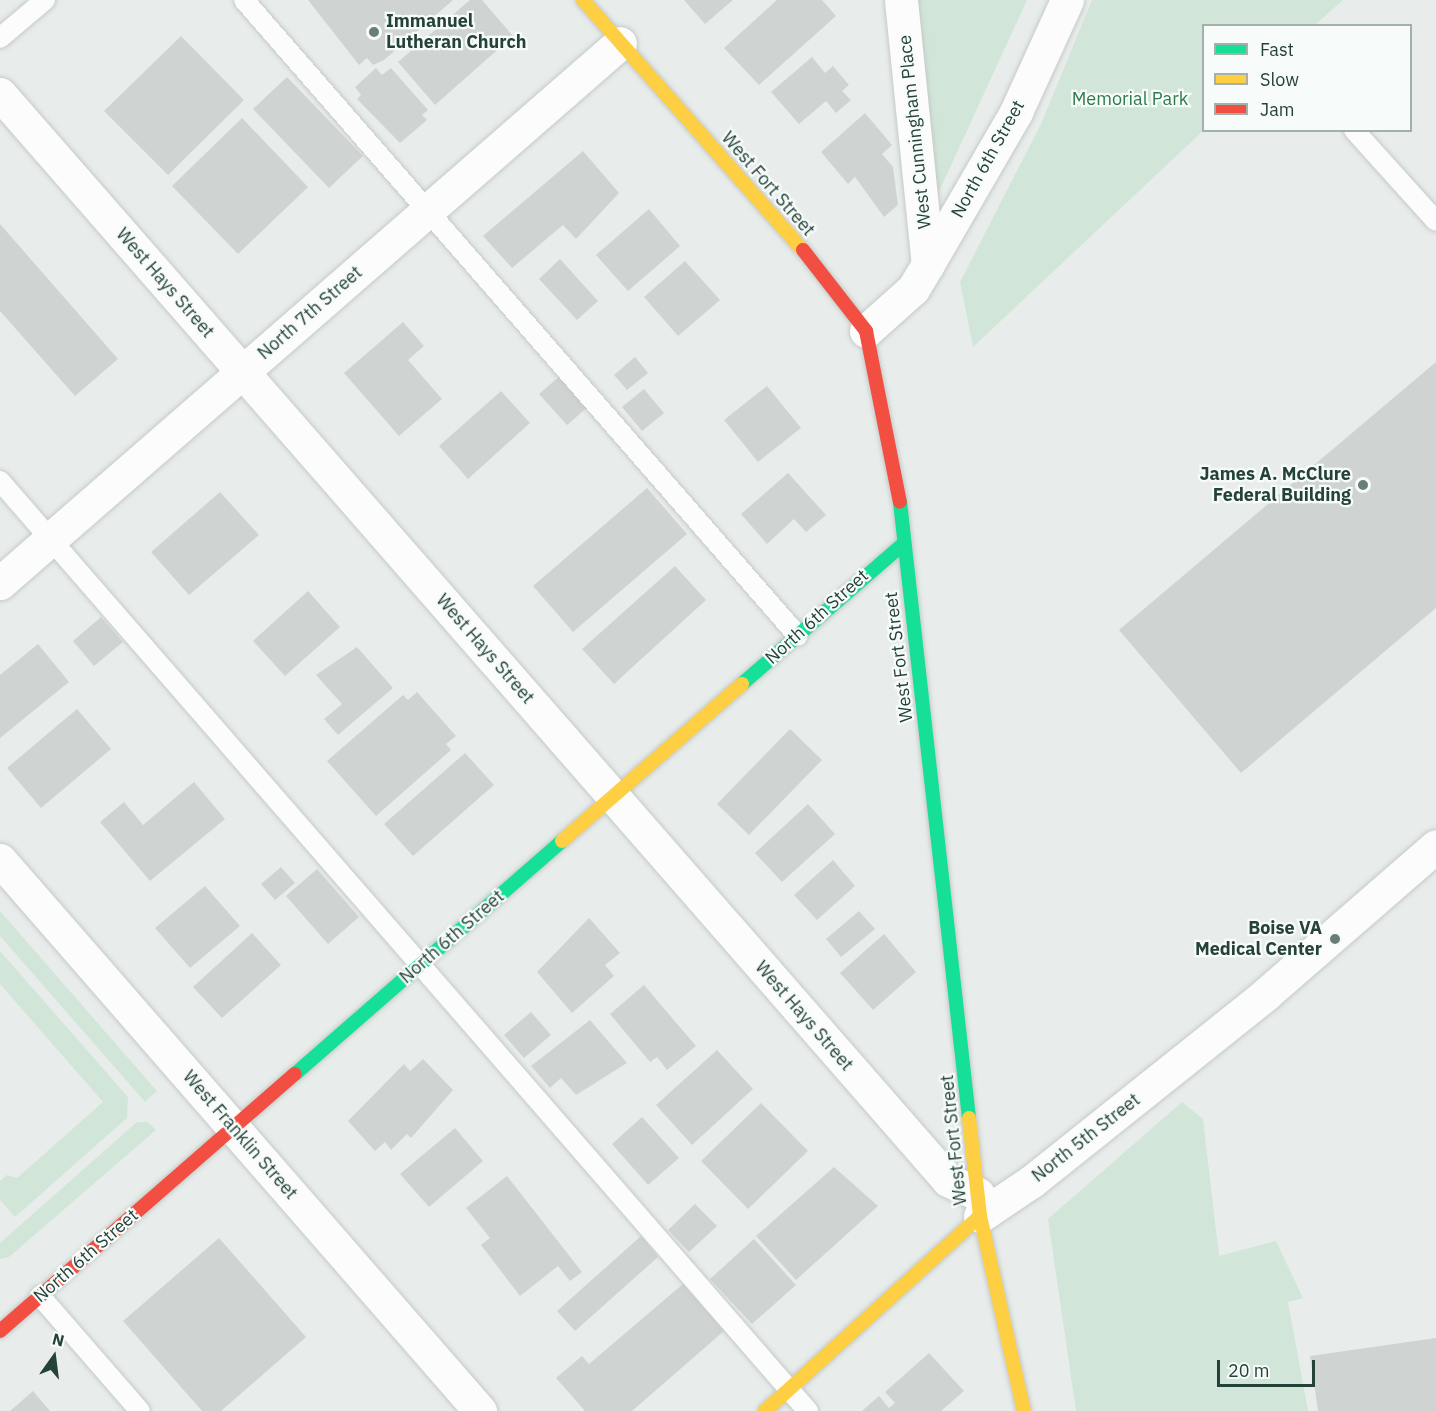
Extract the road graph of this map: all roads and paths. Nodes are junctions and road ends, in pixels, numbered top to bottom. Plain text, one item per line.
1 (45, 0) edge
2 (243, 0) edge
3 (583, 0) edge
4 (901, 0) edge
5 (1067, 0) edge
6 (0, 38) edge
7 (620, 43) junction
8 (0, 94) edge
9 (1356, 132) edge
10 (427, 211) junction
11 (1436, 221) edge
12 (928, 264) junction
13 (866, 331) junction
14 (242, 372) junction
15 (0, 481) edge
16 (51, 539) junction
17 (904, 543) junction
18 (0, 583) edge
19 (798, 636) junction
20 (613, 797) junction
21 (1436, 846) edge
22 (0, 861) edge
23 (1423, 873) edge
24 (419, 966) junction
25 (234, 1128) junction
26 (979, 1205) junction
27 (40, 1296) junction
28 (0, 1331) edge
29 (789, 1390) junction
30 (140, 1411) edge
31 (480, 1411) edge
32 (765, 1411) edge
33 (808, 1411) edge
34 (1024, 1411) edge

1 - 6 lane
2 - 10 lane
3 - 7 street, West Fort Street
4 - 12 street, West Cunningham Place
5 - 12 street, North 6th Street
7 - 10 street, North 7th Street
7 - 13 street, West Fort Street
8 - 14 street, West Hays Street
9 - 11 lane
10 - 14 street, North 7th Street
10 - 19 lane
12 - 13 street, North 6th Street
13 - 17 street, West Fort Street
14 - 16 street, North 7th Street
14 - 20 street, West Hays Street
15 - 16 lane
16 - 18 street, North 7th Street
16 - 24 lane
17 - 19 street, North 6th Street
17 - 26 street, West Fort Street
19 - 20 street, North 6th Street
20 - 24 street, North 6th Street
20 - 26 street, West Hays Street
21 - 23 street, North 5th Street
22 - 25 street, West Franklin Street
23 - 26 street, North 5th Street
24 - 25 street, North 6th Street
24 - 29 lane
25 - 27 street, North 6th Street
25 - 31 street, West Franklin Street
26 - 29 street, North 5th Street
26 - 34 street, West Fort Street
27 - 28 street, North 6th Street
27 - 30 lane
29 - 32 street, North 5th Street
29 - 33 lane

